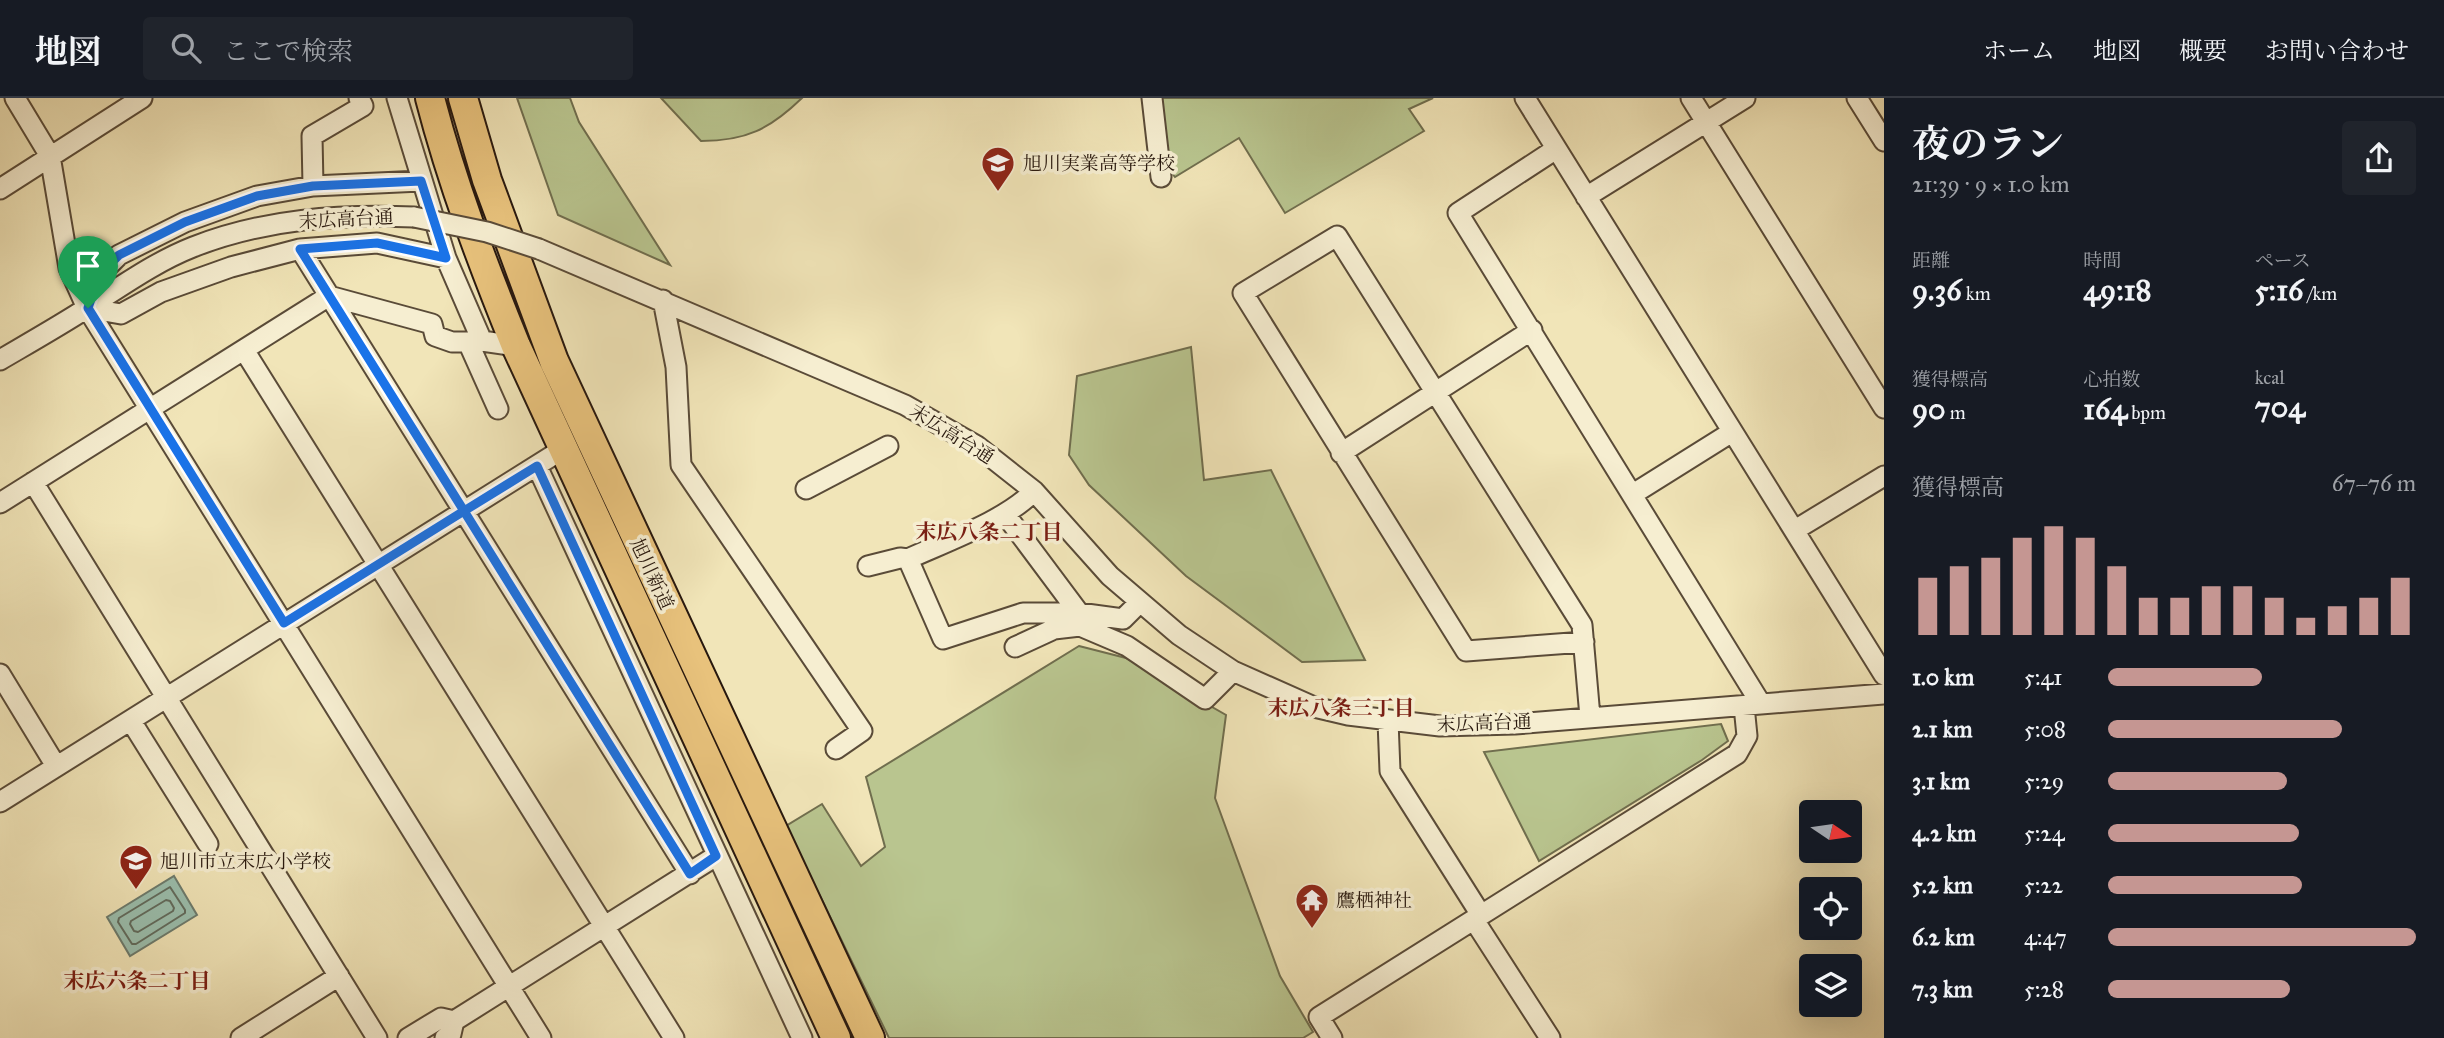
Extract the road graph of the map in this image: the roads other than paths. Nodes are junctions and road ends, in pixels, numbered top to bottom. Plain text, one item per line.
1 (15, 98) edge
2 (142, 98) edge
3 (359, 98) edge
4 (397, 98) edge
5 (430, 98) edge
6 (463, 98) edge
7 (1152, 98) edge
8 (1525, 98) edge
9 (1691, 98) edge
10 (1745, 98) edge
11 (1857, 98) edge
12 (1706, 123) junction
13 (1884, 141) edge
14 (1556, 149) junction
15 (50, 156) junction
16 (1161, 177) dead end
17 (421, 181) junction
18 (313, 186) junction
19 (0, 189) edge
20 (1586, 197) junction
21 (300, 249) junction
22 (446, 258) junction
23 (329, 296) junction
24 (663, 300) junction
25 (88, 308) junction
26 (1532, 330) junction
27 (474, 340) junction
28 (516, 346) junction
29 (244, 350) junction
30 (0, 360) edge
31 (1434, 394) junction
32 (1884, 408) edge
33 (149, 409) junction
34 (498, 409) dead end
35 (1732, 432) junction
36 (888, 446) dead end
37 (563, 449) junction
38 (1341, 453) junction
39 (537, 466) junction
40 (1884, 476) edge
41 (33, 482) junction
42 (806, 489) dead end
43 (1034, 491) junction
44 (1633, 494) junction
45 (0, 503) edge
46 (464, 511) junction
47 (1005, 514) junction
48 (1795, 530) junction
49 (908, 559) junction
50 (377, 566) junction
51 (868, 566) dead end
52 (1139, 603) junction
53 (1079, 613) junction
54 (284, 623) junction
55 (1584, 642) junction
56 (1015, 647) dead end
57 (1233, 671) junction
58 (0, 674) edge
59 (1884, 675) edge
60 (1884, 694) edge
61 (166, 697) junction
62 (1753, 705) junction
63 (1590, 716) junction
64 (131, 720) junction
65 (1388, 721) junction
66 (835, 749) dead end
67 (56, 766) junction
68 (0, 802) edge
69 (208, 844) dead end
70 (716, 856) junction
71 (690, 874) junction
72 (1477, 917) junction
73 (605, 928) junction
74 (340, 976) junction
75 (509, 988) junction
76 (449, 1029) edge
77 (241, 1038) edge
78 (377, 1038) edge
79 (408, 1038) edge
80 (541, 1038) edge
81 (674, 1038) edge
82 (802, 1038) edge
83 (835, 1038) edge
84 (870, 1038) edge
85 (1332, 1038) edge
86 (1550, 1038) edge

1 - 15 street
2 - 15 street
3 - 18 street
4 - 17 street
5 - 28 highway, 旭川新道
6 - 84 highway, 旭川新道
7 - 16 street
8 - 14 street
9 - 12 street
10 - 12 street
11 - 13 street
12 - 20 street
12 - 32 street
14 - 20 street
14 - 26 street
15 - 19 street
15 - 25 street
17 - 18 street
17 - 22 street
18 - 25 street
20 - 35 street
21 - 22 street
21 - 23 street
21 - 25 street
22 - 27 street
23 - 27 street
23 - 29 street
23 - 46 street
24 - 25 street, 末広高台通, bridge
24 - 43 street, 末広高台通
24 - 66 street
25 - 30 street, 末広高台通
25 - 33 street
26 - 31 street
26 - 44 street
27 - 28 street
27 - 34 street
28 - 37 highway, 旭川新道
29 - 33 street
29 - 50 street
31 - 38 street
31 - 38 street
31 - 55 street
33 - 41 street
33 - 54 street
35 - 44 street
35 - 48 street
36 - 42 street
37 - 39 street
37 - 83 highway, 旭川新道
38 - 55 street
39 - 46 street
39 - 70 street
40 - 48 street
41 - 45 street
41 - 61 street
43 - 47 street
43 - 52 street, 末広高台通
44 - 62 street
46 - 50 street
46 - 71 street
47 - 49 street
47 - 53 street
48 - 59 street
49 - 51 street
49 - 53 street
50 - 54 street
50 - 73 street
52 - 53 street
52 - 57 street, 末広高台通
54 - 61 street
54 - 75 street
55 - 63 street
56 - 57 street
57 - 65 street, 末広高台通
58 - 67 street
60 - 62 street, 末広高台通
61 - 64 street
61 - 74 street
62 - 63 street, 末広高台通
62 - 72 street
63 - 65 street, 末広高台通
64 - 67 street
64 - 69 street
65 - 72 street
67 - 68 street
70 - 71 street
70 - 82 street
71 - 73 street
72 - 85 street
72 - 86 street
73 - 75 street
73 - 81 street
74 - 77 street
74 - 78 street
75 - 76 street
75 - 80 street
76 - 79 street

